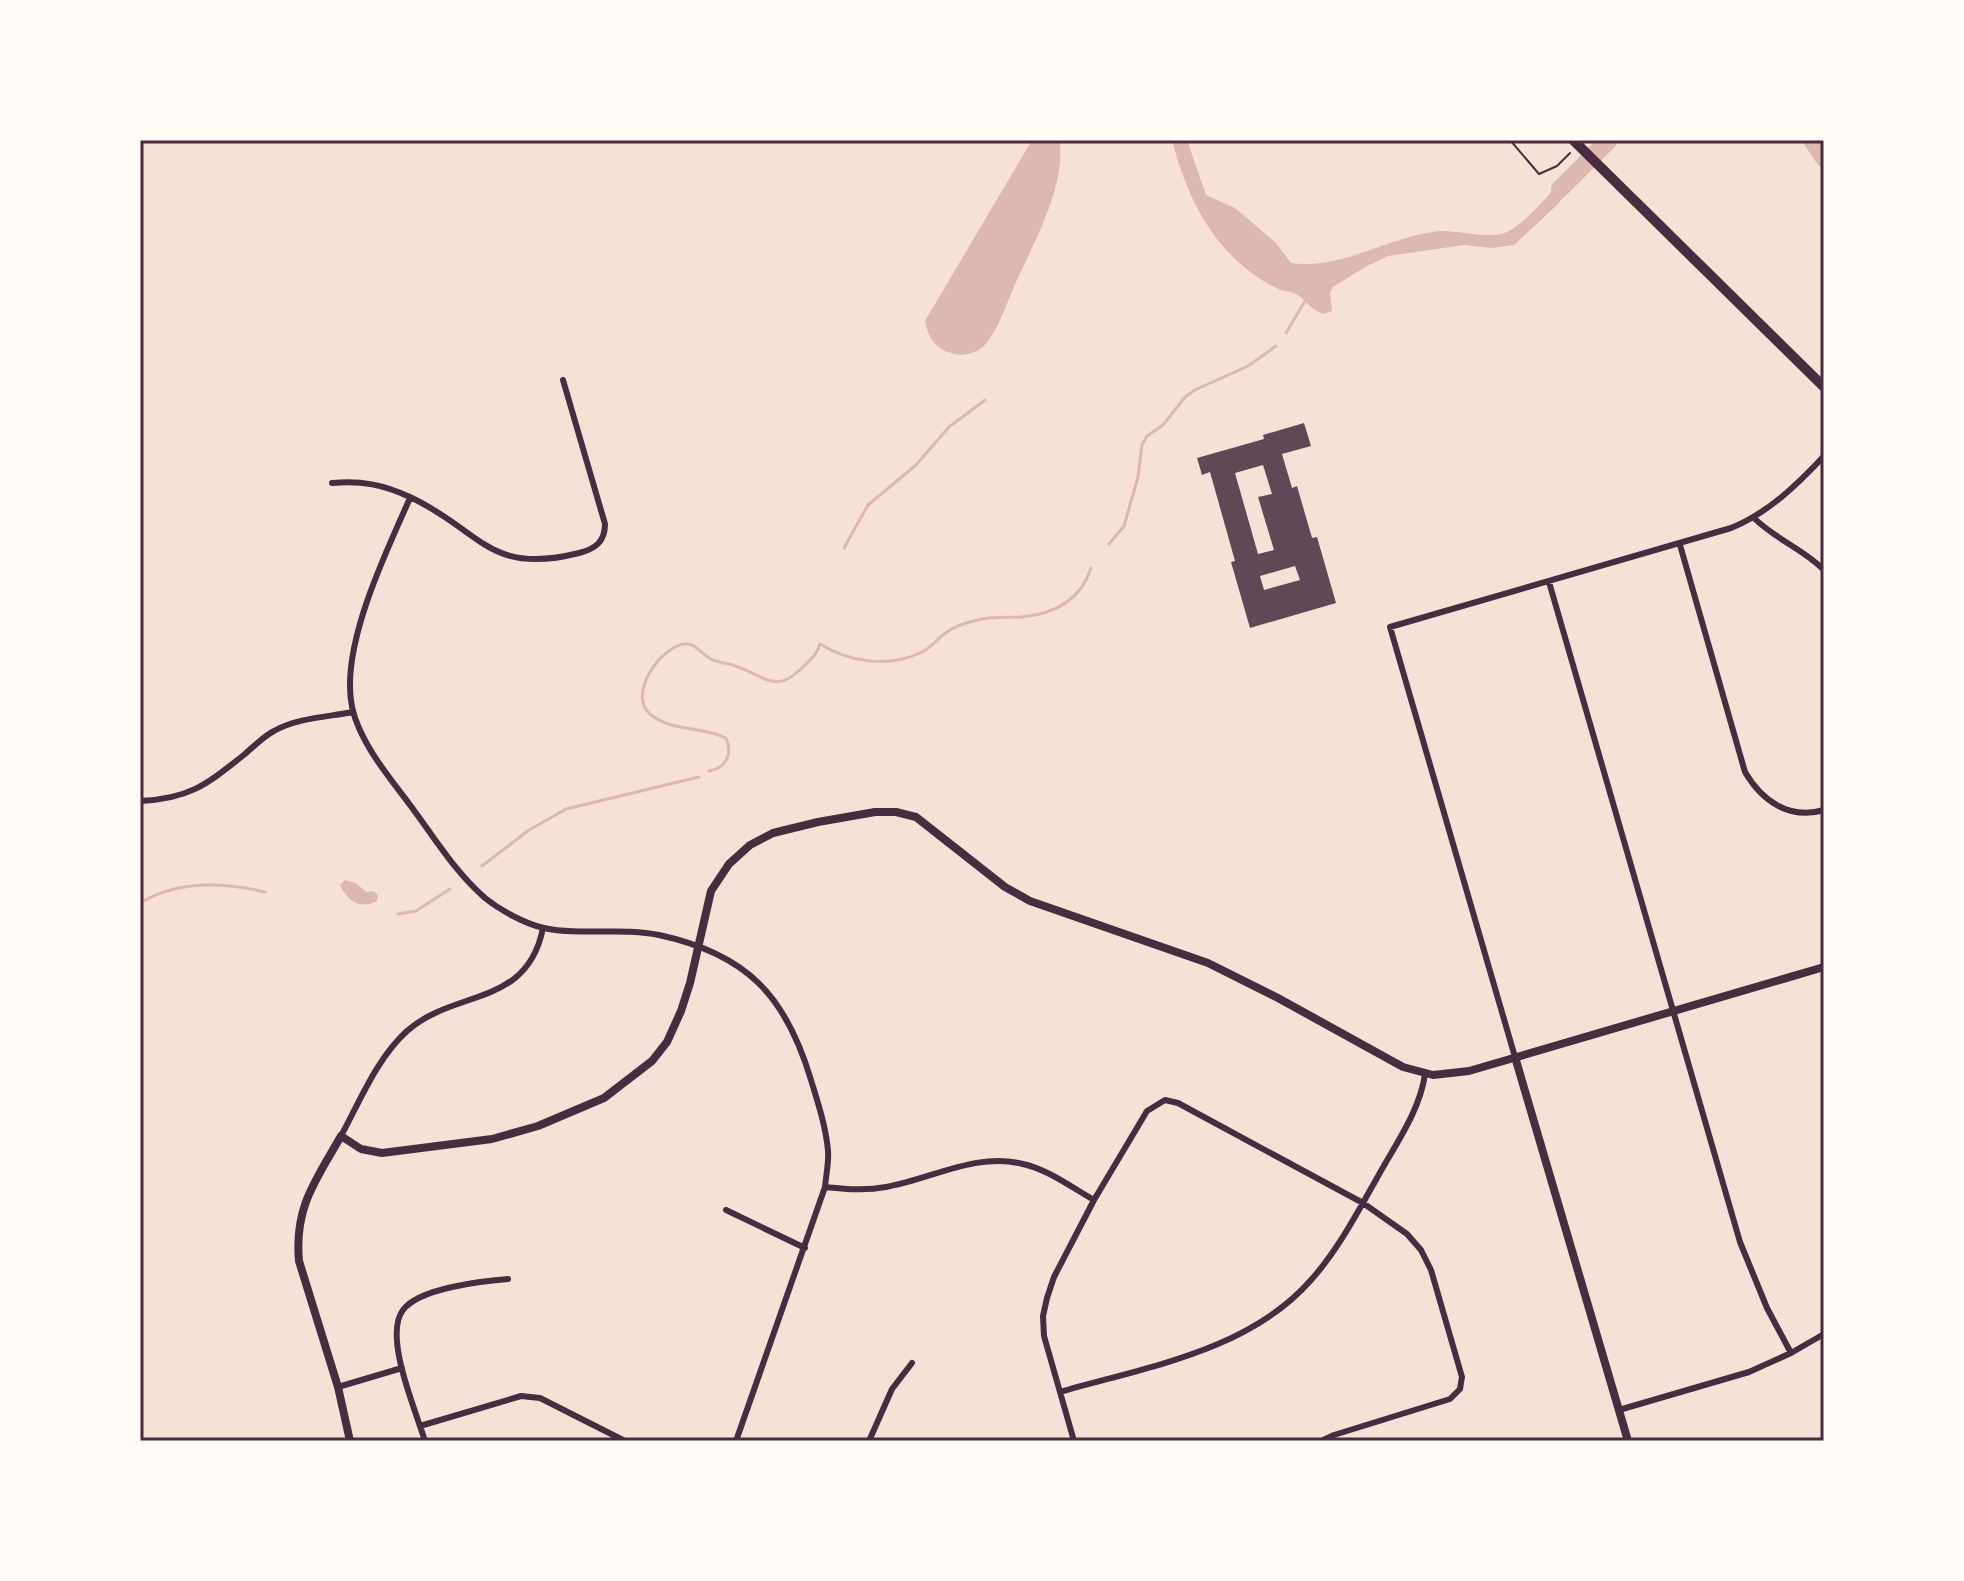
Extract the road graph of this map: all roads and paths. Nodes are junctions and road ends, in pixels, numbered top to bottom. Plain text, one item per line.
1 (1510, 140) edge
2 (1572, 145) edge
3 (563, 380) dead end
4 (1824, 387) edge
5 (1824, 456) edge
6 (332, 483) dead end
7 (410, 498) junction
8 (1754, 518) junction
9 (1680, 545) junction
10 (1824, 570) edge
11 (1549, 582) junction
12 (353, 712) junction
13 (140, 801) edge
14 (1824, 810) edge
15 (543, 928) junction
16 (698, 946) junction
17 (1824, 967) edge
18 (1674, 1011) junction
19 (1515, 1057) junction
20 (1425, 1074) junction
21 (341, 1136) junction
22 (825, 1187) junction
23 (1094, 1200) junction
24 (1363, 1203) junction
25 (726, 1210) dead end
26 (805, 1248) junction
27 (508, 1279) dead end
28 (1824, 1334) edge
29 (1791, 1353) junction
30 (912, 1363) dead end
31 (402, 1368) junction
32 (338, 1387) junction
33 (1060, 1392) junction
34 (1619, 1410) junction
35 (420, 1426) junction
36 (350, 1441) edge
37 (425, 1441) edge
38 (625, 1441) edge
39 (736, 1441) edge
40 (869, 1441) edge
41 (1074, 1441) edge
42 (1321, 1441) edge
43 (1628, 1441) edge

1 - 2 path
2 - 4 main road
3 - 7 street
5 - 8 street
6 - 7 street
7 - 12 street
8 - 9 street
8 - 10 street
9 - 11 street
9 - 14 street
11 - 18 street
11 - 19 street
12 - 13 street
12 - 15 street
15 - 16 street
15 - 21 street
16 - 20 street
16 - 21 street
16 - 22 street
17 - 18 street
18 - 19 street
18 - 29 street
19 - 20 street
19 - 34 street
20 - 24 street
21 - 32 street
22 - 23 street
22 - 26 street
23 - 24 street
23 - 33 street
24 - 33 street
24 - 42 street
25 - 26 street
26 - 39 street
27 - 31 street
28 - 29 street
29 - 34 street
30 - 40 street
31 - 32 street
31 - 35 street
32 - 36 street
33 - 41 street
34 - 43 street
35 - 37 street
35 - 38 street

